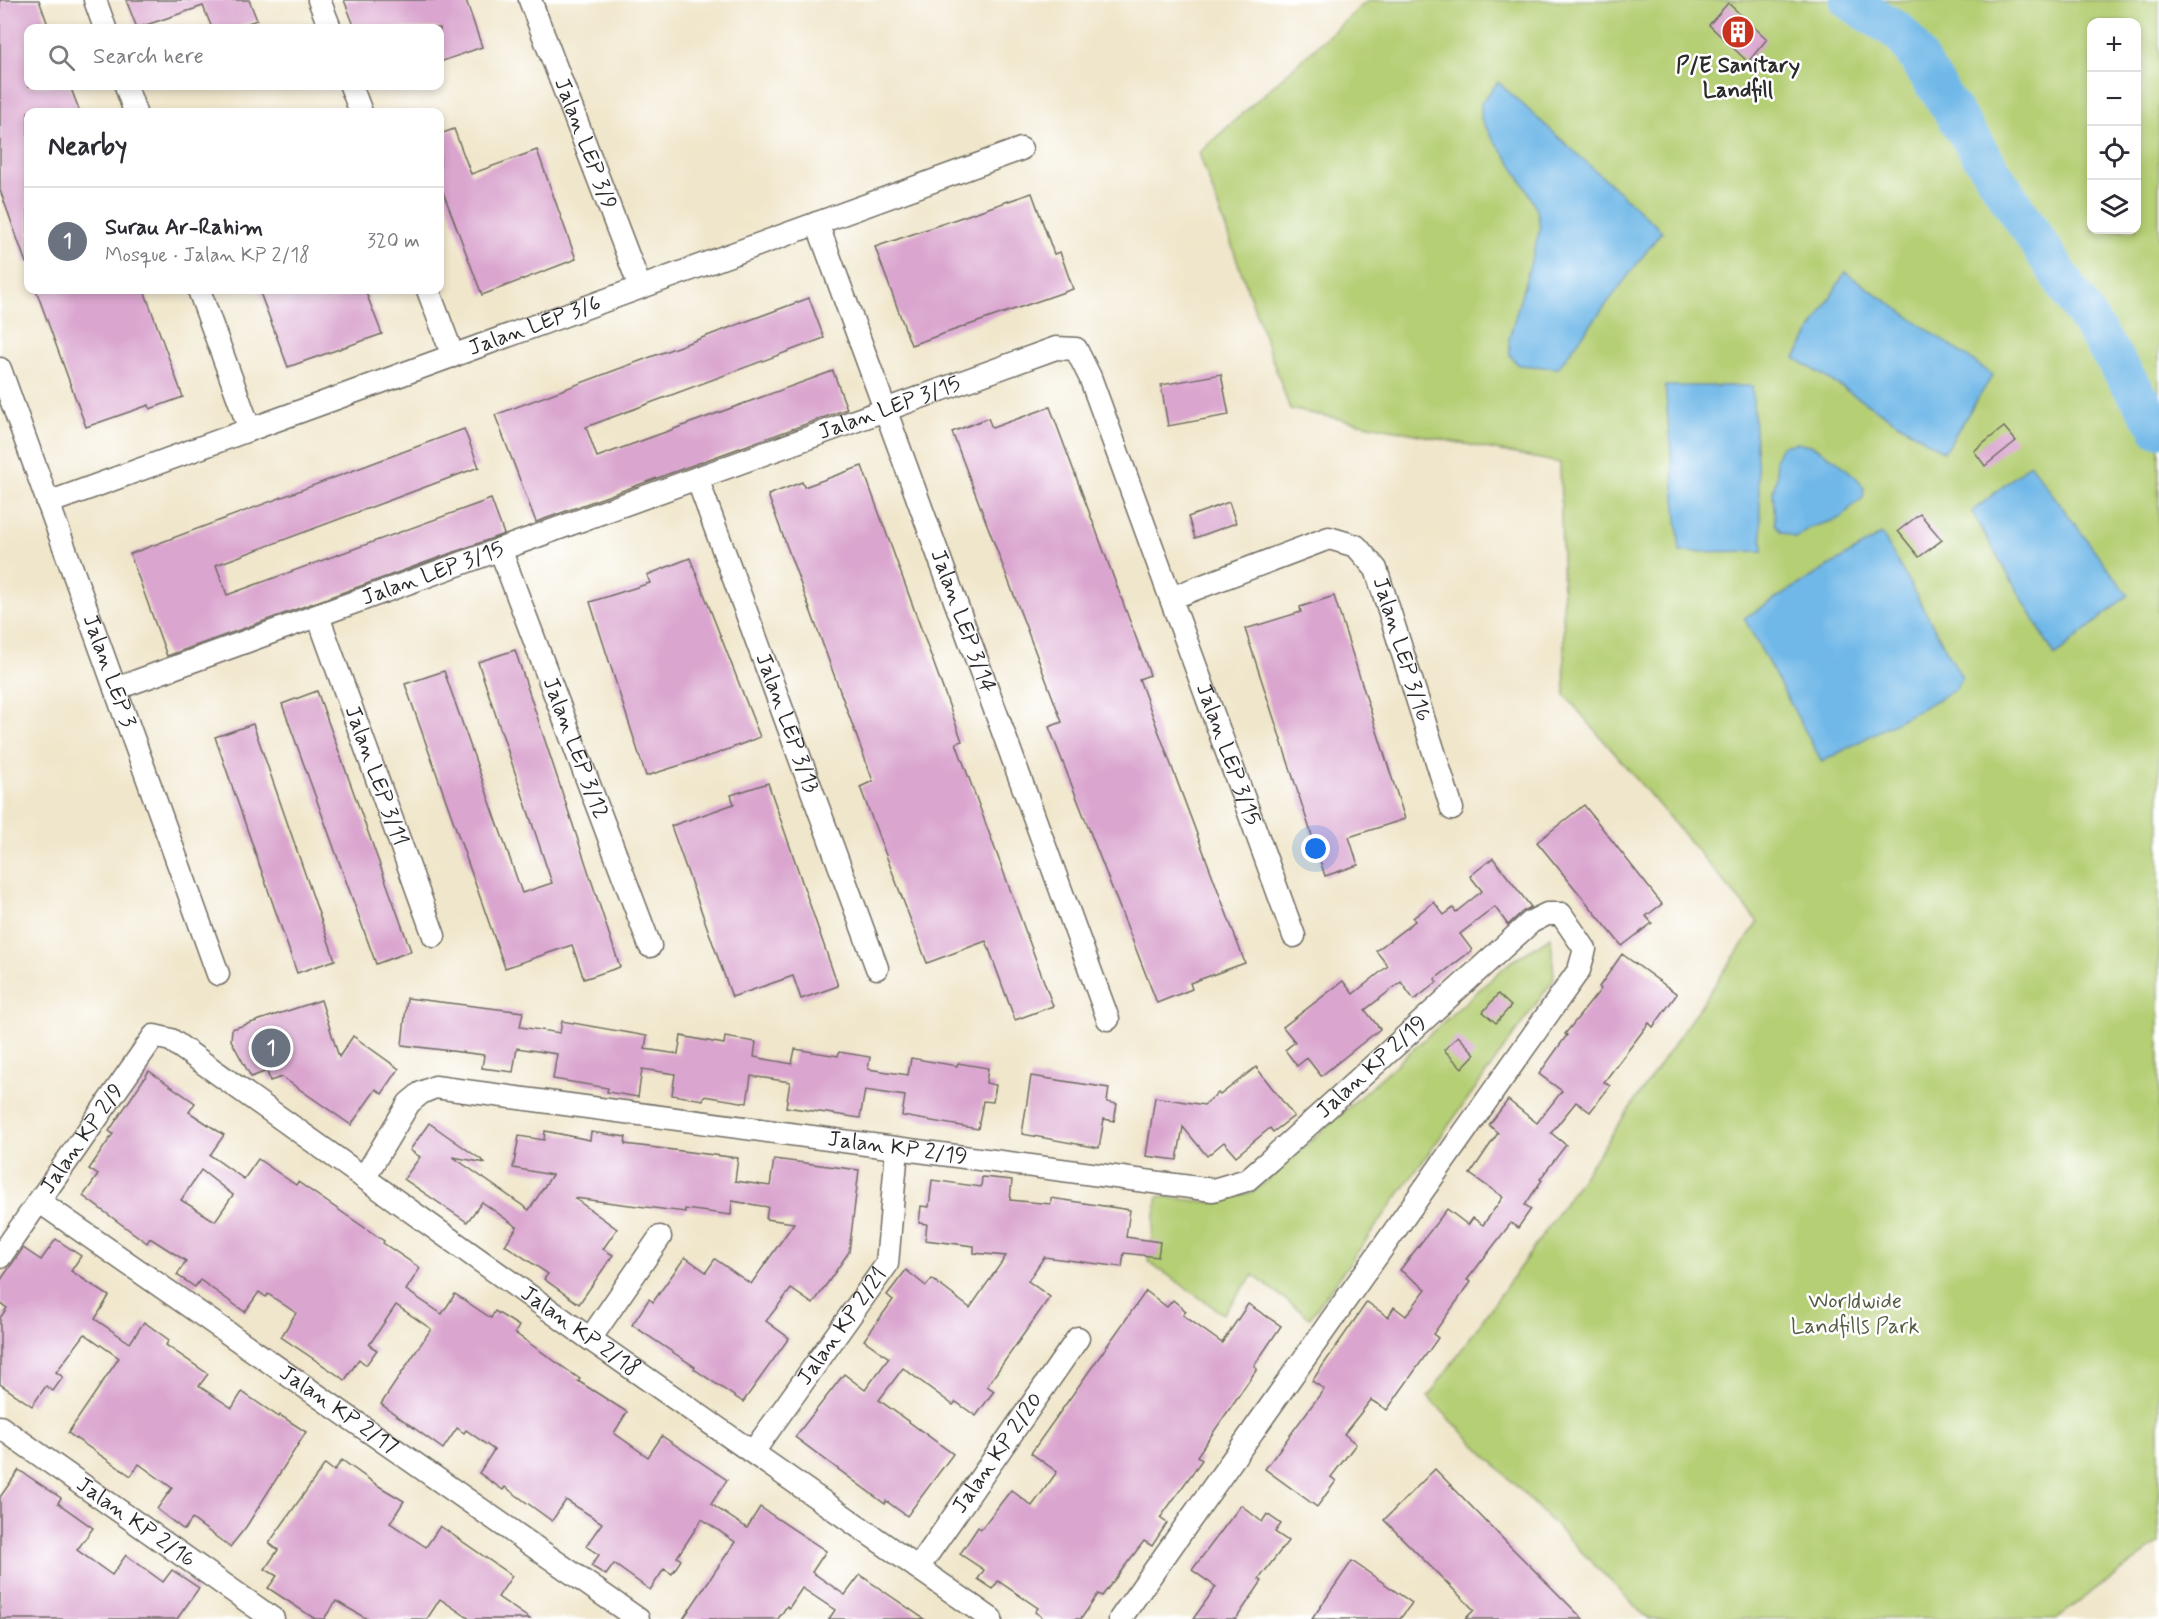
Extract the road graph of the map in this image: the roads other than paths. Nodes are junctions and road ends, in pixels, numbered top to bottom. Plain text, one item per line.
1 (95, 0) edge
2 (319, 0) edge
3 (530, 0) edge
4 (104, 24) edge
5 (328, 24) edge
6 (127, 90) edge
7 (353, 90) edge
8 (134, 108) edge
9 (359, 108) edge
10 (1021, 149) dead end
11 (817, 223) junction
12 (640, 287) junction
13 (200, 294) edge
14 (430, 294) edge
15 (453, 356) junction
16 (0, 369) edge
17 (885, 410) junction
18 (250, 430) junction
19 (697, 478) junction
20 (48, 503) junction
21 (500, 549) junction
22 (1171, 598) junction
23 (318, 616) junction
24 (115, 689) junction
25 (1452, 809) dead end
26 (434, 936) dead end
27 (1294, 936) dead end
28 (650, 946) dead end
29 (877, 968) dead end
30 (218, 974) dead end
31 (1108, 1019) dead end
32 (171, 1040) joint
33 (897, 1149) junction
34 (364, 1178) junction
35 (40, 1202) junction
36 (660, 1237) dead end
37 (0, 1257) edge
38 (1078, 1338) dead end
39 (590, 1339) junction
40 (0, 1427) edge
41 (753, 1452) junction
42 (918, 1568) junction
43 (273, 1619) edge
44 (638, 1619) edge
45 (991, 1619) edge
46 (1120, 1619) edge

1 - 4 street
2 - 5 street
3 - 12 street, Jalan LEP 3/9
6 - 8 street
7 - 9 street
10 - 11 street, Jalan LEP 3/6
11 - 12 street, Jalan LEP 3/6
11 - 17 street, Jalan LEP 3/14
12 - 15 street, Jalan LEP 3/6
13 - 18 street
14 - 15 street
15 - 18 street, Jalan LEP 3/6
16 - 20 street, Jalan LEP 3
17 - 19 street, Jalan LEP 3/15
17 - 22 street, Jalan LEP 3/15
17 - 31 street, Jalan LEP 3/14
18 - 20 street, Jalan LEP 3/6
19 - 21 street, Jalan LEP 3/15
19 - 29 street, Jalan LEP 3/13
20 - 24 street, Jalan LEP 3
21 - 23 street, Jalan LEP 3/15
21 - 28 street, Jalan LEP 3/12
22 - 25 street, Jalan LEP 3/16
22 - 27 street, Jalan LEP 3/15
23 - 24 street, Jalan LEP 3/15
23 - 26 street, Jalan LEP 3/11
24 - 30 street, Jalan LEP 3
32 - 34 street, Jalan KP 2/18
32 - 35 street, Jalan KP 2/9
33 - 34 street, Jalan KP 2/19
33 - 41 street, Jalan KP 2/21
33 - 46 street, Jalan KP 2/19
34 - 39 street, Jalan KP 2/18
35 - 37 street, Jalan KP 2/9
35 - 44 street, Jalan KP 2/17
36 - 39 street
38 - 42 street, Jalan KP 2/20
39 - 41 street, Jalan KP 2/18
40 - 43 street, Jalan KP 2/16
41 - 42 street, Jalan KP 2/18
42 - 45 street, Jalan KP 2/18

